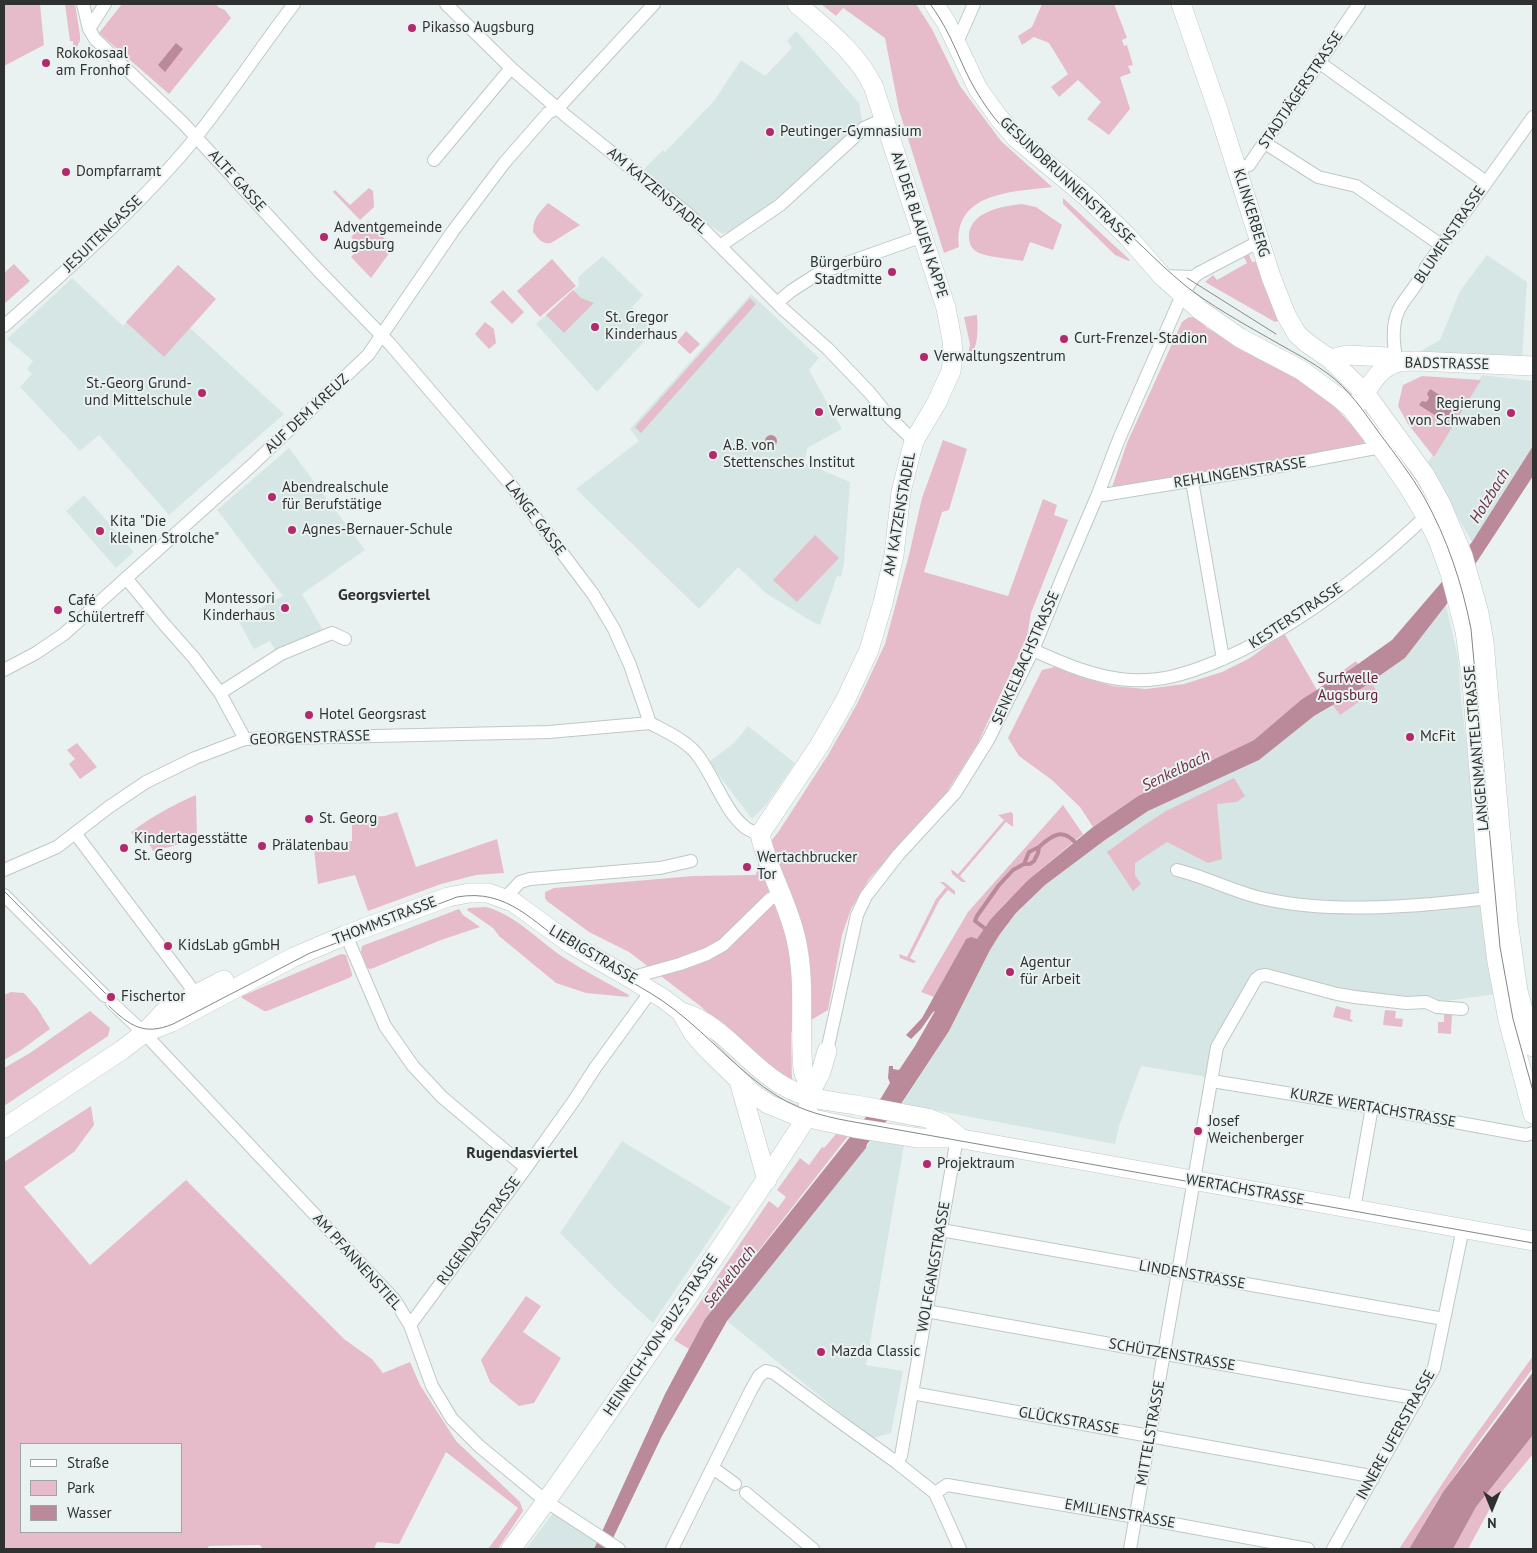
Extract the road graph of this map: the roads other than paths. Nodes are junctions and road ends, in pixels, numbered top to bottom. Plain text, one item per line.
1 (83, 4) edge
2 (106, 4) edge
3 (294, 4) edge
4 (446, 4) edge
5 (654, 4) edge
6 (797, 4) edge
7 (934, 4) edge
8 (974, 4) edge
9 (1181, 4) edge
10 (1359, 4) edge
11 (88, 29) junction
12 (955, 41) junction
13 (1320, 62) junction
14 (511, 68) junction
15 (558, 108) junction
16 (1533, 117) edge
17 (884, 119) junction
18 (196, 136) junction
19 (1265, 143) junction
20 (434, 160) dead end
21 (1237, 170) junction
22 (1486, 182) junction
23 (923, 236) junction
24 (1260, 241) junction
25 (1441, 245) junction
26 (720, 246) junction
27 (1162, 276) junction
28 (1194, 277) junction
29 (1182, 295) junction
30 (777, 303) junction
31 (4, 326) edge
32 (383, 336) junction
33 (1330, 359) junction
34 (1397, 362) junction
35 (1533, 366) edge
36 (1366, 393) junction
37 (1351, 408) junction
38 (914, 441) junction
39 (1381, 447) junction
40 (1192, 480) junction
41 (1098, 494) junction
42 (1426, 516) junction
43 (126, 578) junction
44 (345, 639) dead end
45 (1033, 650) junction
46 (1223, 659) junction
47 (4, 670) edge
48 (220, 693) junction
49 (650, 723) junction
50 (246, 739) junction
51 (75, 833) junction
52 (760, 834) junction
53 (691, 861) dead end
54 (4, 870) edge
55 (1177, 870) dead end
56 (782, 894) junction
57 (4, 895) edge
58 (1498, 897) junction
59 (505, 898) junction
60 (346, 935) junction
61 (270, 970) junction
62 (630, 978) junction
63 (651, 991) junction
64 (196, 994) junction
65 (1462, 1009) dead end
66 (681, 1012) junction
67 (144, 1033) junction
68 (1533, 1042) edge
69 (827, 1051) joint
70 (739, 1081) junction
71 (1212, 1081) junction
72 (811, 1087) junction
73 (1372, 1107) junction
74 (1533, 1114) edge
75 (805, 1117) junction
76 (4, 1128) edge
77 (1533, 1133) edge
78 (957, 1138) junction
79 (526, 1168) junction
80 (766, 1180) junction
81 (1194, 1181) junction
82 (1354, 1209) junction
83 (1463, 1228) junction
84 (941, 1230) junction
85 (1533, 1241) edge
86 (1178, 1273) junction
87 (926, 1312) junction
88 (1444, 1319) junction
89 (410, 1325) junction
90 (1165, 1354) junction
91 (912, 1393) junction
92 (1416, 1402) junction
93 (1150, 1436) junction
94 (896, 1462) junction
95 (713, 1468) junction
96 (1373, 1479) junction
97 (735, 1484) dead end
98 (935, 1493) junction
99 (746, 1494) dead end
100 (547, 1502) junction
101 (1136, 1516) junction
102 (511, 1549) edge
103 (619, 1549) edge
104 (672, 1549) edge
105 (814, 1549) edge
106 (959, 1549) edge
107 (1130, 1549) edge
108 (1308, 1549) edge
109 (1333, 1549) edge

1 - 11 street
2 - 11 street
3 - 18 street, JESUITENGASSE
4 - 14 street, AM KATZENSTADEL
5 - 15 street, AUF DEM KREUZ
6 - 17 street, AN DER BLAUEN KAPPE
7 - 12 street, GESUNDBRUNNENSTRASSE
8 - 12 street
9 - 21 street, KLINKERBERG
10 - 13 street, STADTJÄGERSTRASSE
11 - 18 street, ALTE GASSE
12 - 27 street, GESUNDBRUNNENSTRASSE
13 - 19 street, STADTJÄGERSTRASSE
13 - 22 street
14 - 15 street, AM KATZENSTADEL
14 - 20 street
15 - 26 street, AM KATZENSTADEL
15 - 32 street, AUF DEM KREUZ
16 - 22 street, BLUMENSTRASSE
17 - 23 street, AN DER BLAUEN KAPPE
17 - 26 street
18 - 31 street, JESUITENGASSE
18 - 32 street, ALTE GASSE
19 - 21 street, STADTJÄGERSTRASSE
19 - 25 street
21 - 24 street, KLINKERBERG
22 - 25 street, BLUMENSTRASSE
23 - 30 street
23 - 38 street, AN DER BLAUEN KAPPE
24 - 28 street, SENKELBACHSTRASSE
24 - 33 street, KLINKERBERG
25 - 34 street, BLUMENSTRASSE
26 - 30 street, AM KATZENSTADEL
27 - 28 street
27 - 29 street, GESUNDBRUNNENSTRASSE
28 - 29 street, SENKELBACHSTRASSE
29 - 37 street, GESUNDBRUNNENSTRASSE
29 - 41 street, SENKELBACHSTRASSE
30 - 38 street, AM KATZENSTADEL
32 - 43 street, AUF DEM KREUZ
32 - 49 street, LANGE GASSE
33 - 34 street
33 - 36 street, KLINKERBERG
34 - 35 street, BADSTRASSE
34 - 36 street, BADSTRASSE
36 - 37 street, BADSTRASSE
36 - 58 street, LANGENMANTELSTRASSE
37 - 39 street, LANGENMANTELSTRASSE
38 - 52 street, AM KATZENSTADEL
39 - 40 street, REHLINGENSTRASSE
39 - 42 street, LANGENMANTELSTRASSE
40 - 41 street, REHLINGENSTRASSE
40 - 46 street
41 - 45 street, SENKELBACHSTRASSE
42 - 46 street, KESTERSTRASSE
42 - 58 street, LANGENMANTELSTRASSE
43 - 47 street, AUF DEM KREUZ
43 - 48 street
44 - 48 street
45 - 46 street, KESTERSTRASSE
45 - 69 street, SENKELBACHSTRASSE
48 - 50 street
49 - 50 street, GEORGENSTRASSE
49 - 52 street
50 - 51 street, GEORGENSTRASSE
51 - 54 street, GEORGENSTRASSE
51 - 64 street
52 - 56 street
53 - 59 street
55 - 58 street
56 - 62 street
56 - 72 street
57 - 67 street, AM PFANNENSTIEL
58 - 68 street, LANGENMANTELSTRASSE
58 - 74 street, LANGENMANTELSTRASSE
59 - 60 street, THOMMSTRASSE
59 - 62 street, LIEBIGSTRASSE
60 - 61 street, THOMMSTRASSE
60 - 79 street
61 - 64 street, THOMMSTRASSE
61 - 67 street, THOMMSTRASSE
62 - 63 street, LIEBIGSTRASSE
63 - 66 street, LIEBIGSTRASSE
63 - 79 street, RUGENDASSTRASSE
64 - 67 street, THOMMSTRASSE
65 - 71 street, MITTELSTRASSE
66 - 70 street, LIEBIGSTRASSE
66 - 72 street, LIEBIGSTRASSE
67 - 76 street, THOMMSTRASSE
67 - 89 street, AM PFANNENSTIEL
69 - 72 street, SENKELBACHSTRASSE
70 - 75 street, LIEBIGSTRASSE
70 - 80 street
71 - 73 street, KURZE WERTACHSTRASSE
71 - 81 street, MITTELSTRASSE
72 - 75 street, SENKELBACHSTRASSE
72 - 78 street, WERTACHSTRASSE
73 - 77 street, KURZE WERTACHSTRASSE
73 - 82 street
75 - 78 street, WERTACHSTRASSE
75 - 80 street, HEINRICH-VON-BUZ-STRASSE
78 - 81 street, WERTACHSTRASSE
78 - 84 street, WOLFGANGSTRASSE
79 - 89 street, RUGENDASSTRASSE
80 - 100 street, HEINRICH-VON-BUZ-STRASSE
81 - 82 street, WERTACHSTRASSE
81 - 86 street, MITTELSTRASSE
82 - 83 street, WERTACHSTRASSE
83 - 85 street, WERTACHSTRASSE
83 - 88 street, INNERE UFERSTRASSE
84 - 86 street, LINDENSTRASSE
84 - 87 street, WOLFGANGSTRASSE
86 - 88 street, LINDENSTRASSE
86 - 90 street, MITTELSTRASSE
87 - 90 street, SCHÜTZENSTRASSE
87 - 91 street, WOLFGANGSTRASSE
88 - 92 street, INNERE UFERSTRASSE
89 - 100 street, AM PFANNENSTIEL
90 - 92 street, SCHÜTZENSTRASSE
90 - 93 street, MITTELSTRASSE
91 - 93 street, GLÜCKSTRASSE
91 - 94 street, WOLFGANGSTRASSE
92 - 96 street, INNERE UFERSTRASSE
93 - 96 street, GLÜCKSTRASSE
93 - 101 street, MITTELSTRASSE
94 - 95 street
94 - 98 street
95 - 97 street
95 - 104 street
96 - 109 street, INNERE UFERSTRASSE
98 - 101 street, EMILIENSTRASSE
98 - 106 street
99 - 105 street
100 - 102 street, HEINRICH-VON-BUZ-STRASSE
100 - 103 street, AM PFANNENSTIEL
101 - 107 street, MITTELSTRASSE
101 - 108 street, EMILIENSTRASSE

